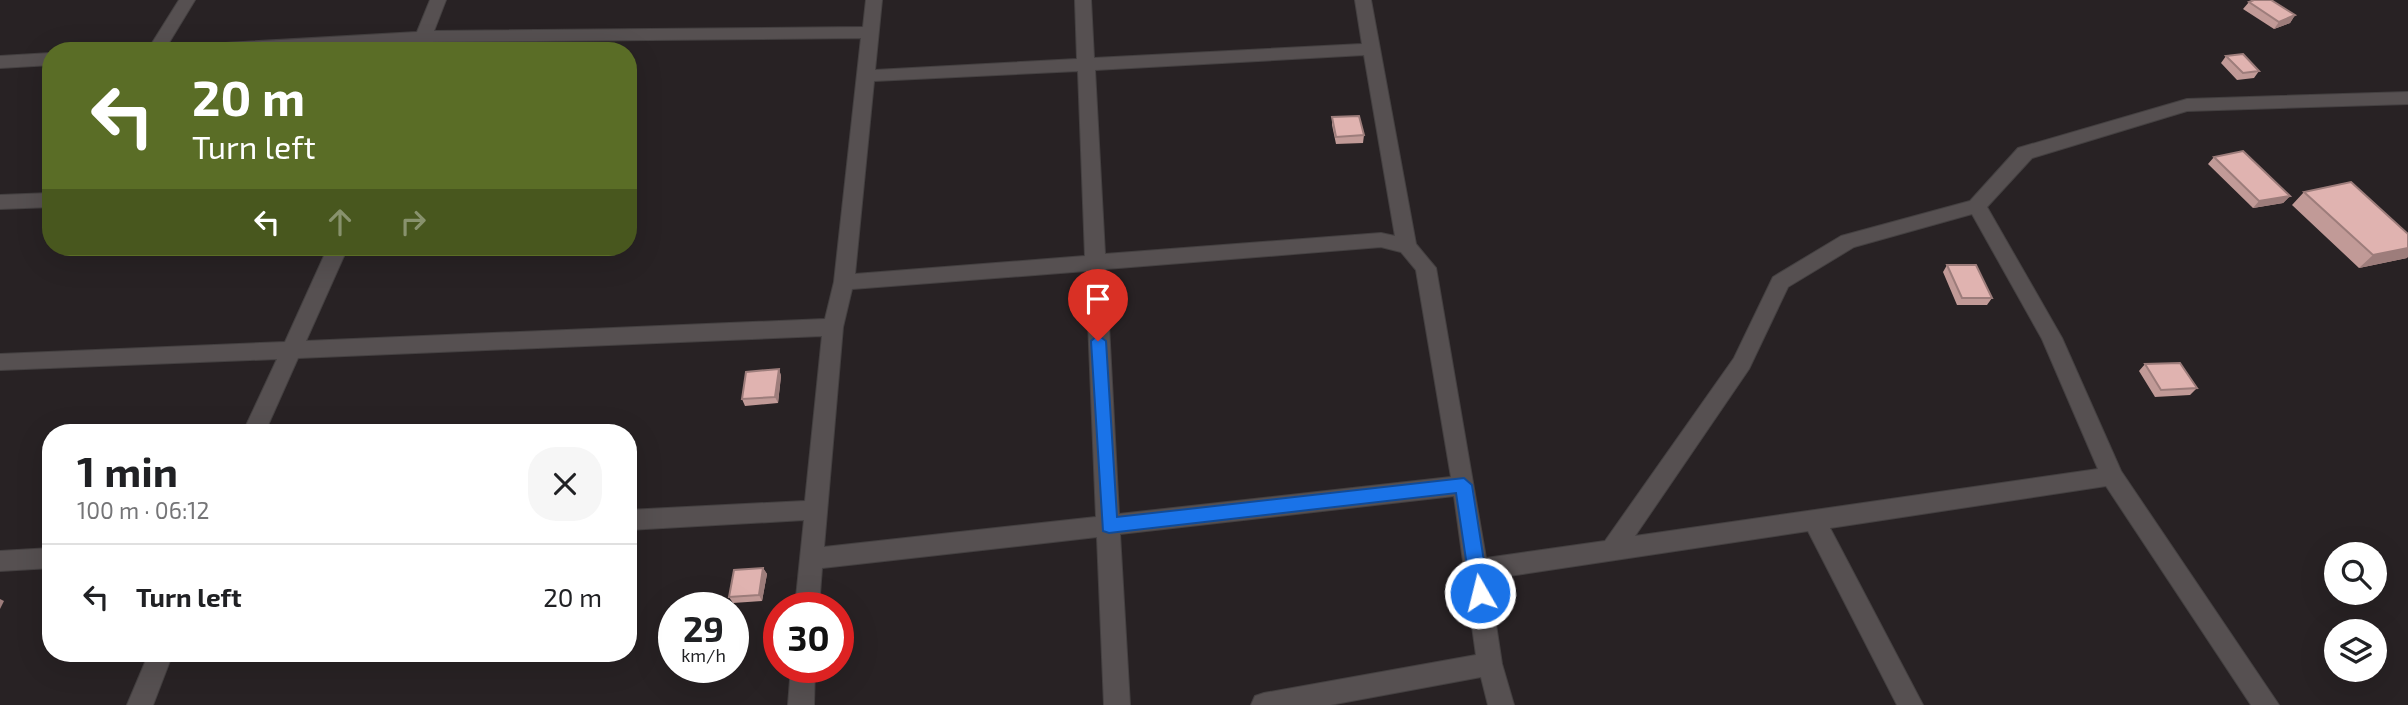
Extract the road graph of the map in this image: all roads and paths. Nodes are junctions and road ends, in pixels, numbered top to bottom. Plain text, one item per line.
1 (187, 0) edge
2 (438, 0) edge
3 (874, 0) edge
4 (1083, 0) edge
5 (1363, 0) edge
6 (871, 32) junction
7 (161, 42) edge
8 (421, 42) edge
9 (495, 42) edge
10 (1373, 49) junction
11 (42, 60) edge
12 (0, 62) edge
13 (1084, 64) junction
14 (868, 76) junction
15 (2408, 98) edge
16 (42, 200) edge
17 (0, 202) edge
18 (1977, 205) junction
19 (1407, 246) junction
20 (334, 256) edge
21 (1094, 262) junction
22 (844, 282) junction
23 (833, 327) junction
24 (290, 349) junction
25 (0, 362) edge
26 (257, 424) edge
27 (2112, 475) junction
28 (1464, 485) junction
29 (814, 510) junction
30 (637, 520) edge
31 (1814, 520) junction
32 (1109, 525) junction
33 (1612, 550) junction
34 (42, 559) edge
35 (811, 559) junction
36 (0, 561) edge
37 (1476, 570) junction
38 (808, 592) edge
39 (157, 662) edge
40 (1490, 664) junction
41 (802, 683) edge
42 (140, 705) edge
43 (801, 705) edge
44 (1117, 705) edge
45 (1264, 705) edge
46 (1501, 705) edge
47 (1910, 705) edge
48 (2266, 705) edge

1 - 7 street
2 - 8 street
3 - 6 street
4 - 13 street
5 - 10 street
6 - 9 street
6 - 14 street
10 - 13 street
10 - 19 street
11 - 12 street
13 - 14 street
13 - 21 street
14 - 22 street
15 - 18 street
16 - 17 street
18 - 27 street
18 - 33 street
19 - 21 street
19 - 28 street
20 - 24 street
21 - 22 street
21 - 32 street
22 - 23 street
23 - 24 street
23 - 29 street
24 - 25 street
24 - 26 street
27 - 31 street
27 - 48 street
28 - 32 street
28 - 37 street
29 - 30 street
29 - 35 street
31 - 33 street
31 - 47 street
32 - 35 street
32 - 44 street
33 - 37 street
34 - 36 street
35 - 38 street
37 - 40 street
39 - 42 street
40 - 45 street
40 - 46 street
41 - 43 street

